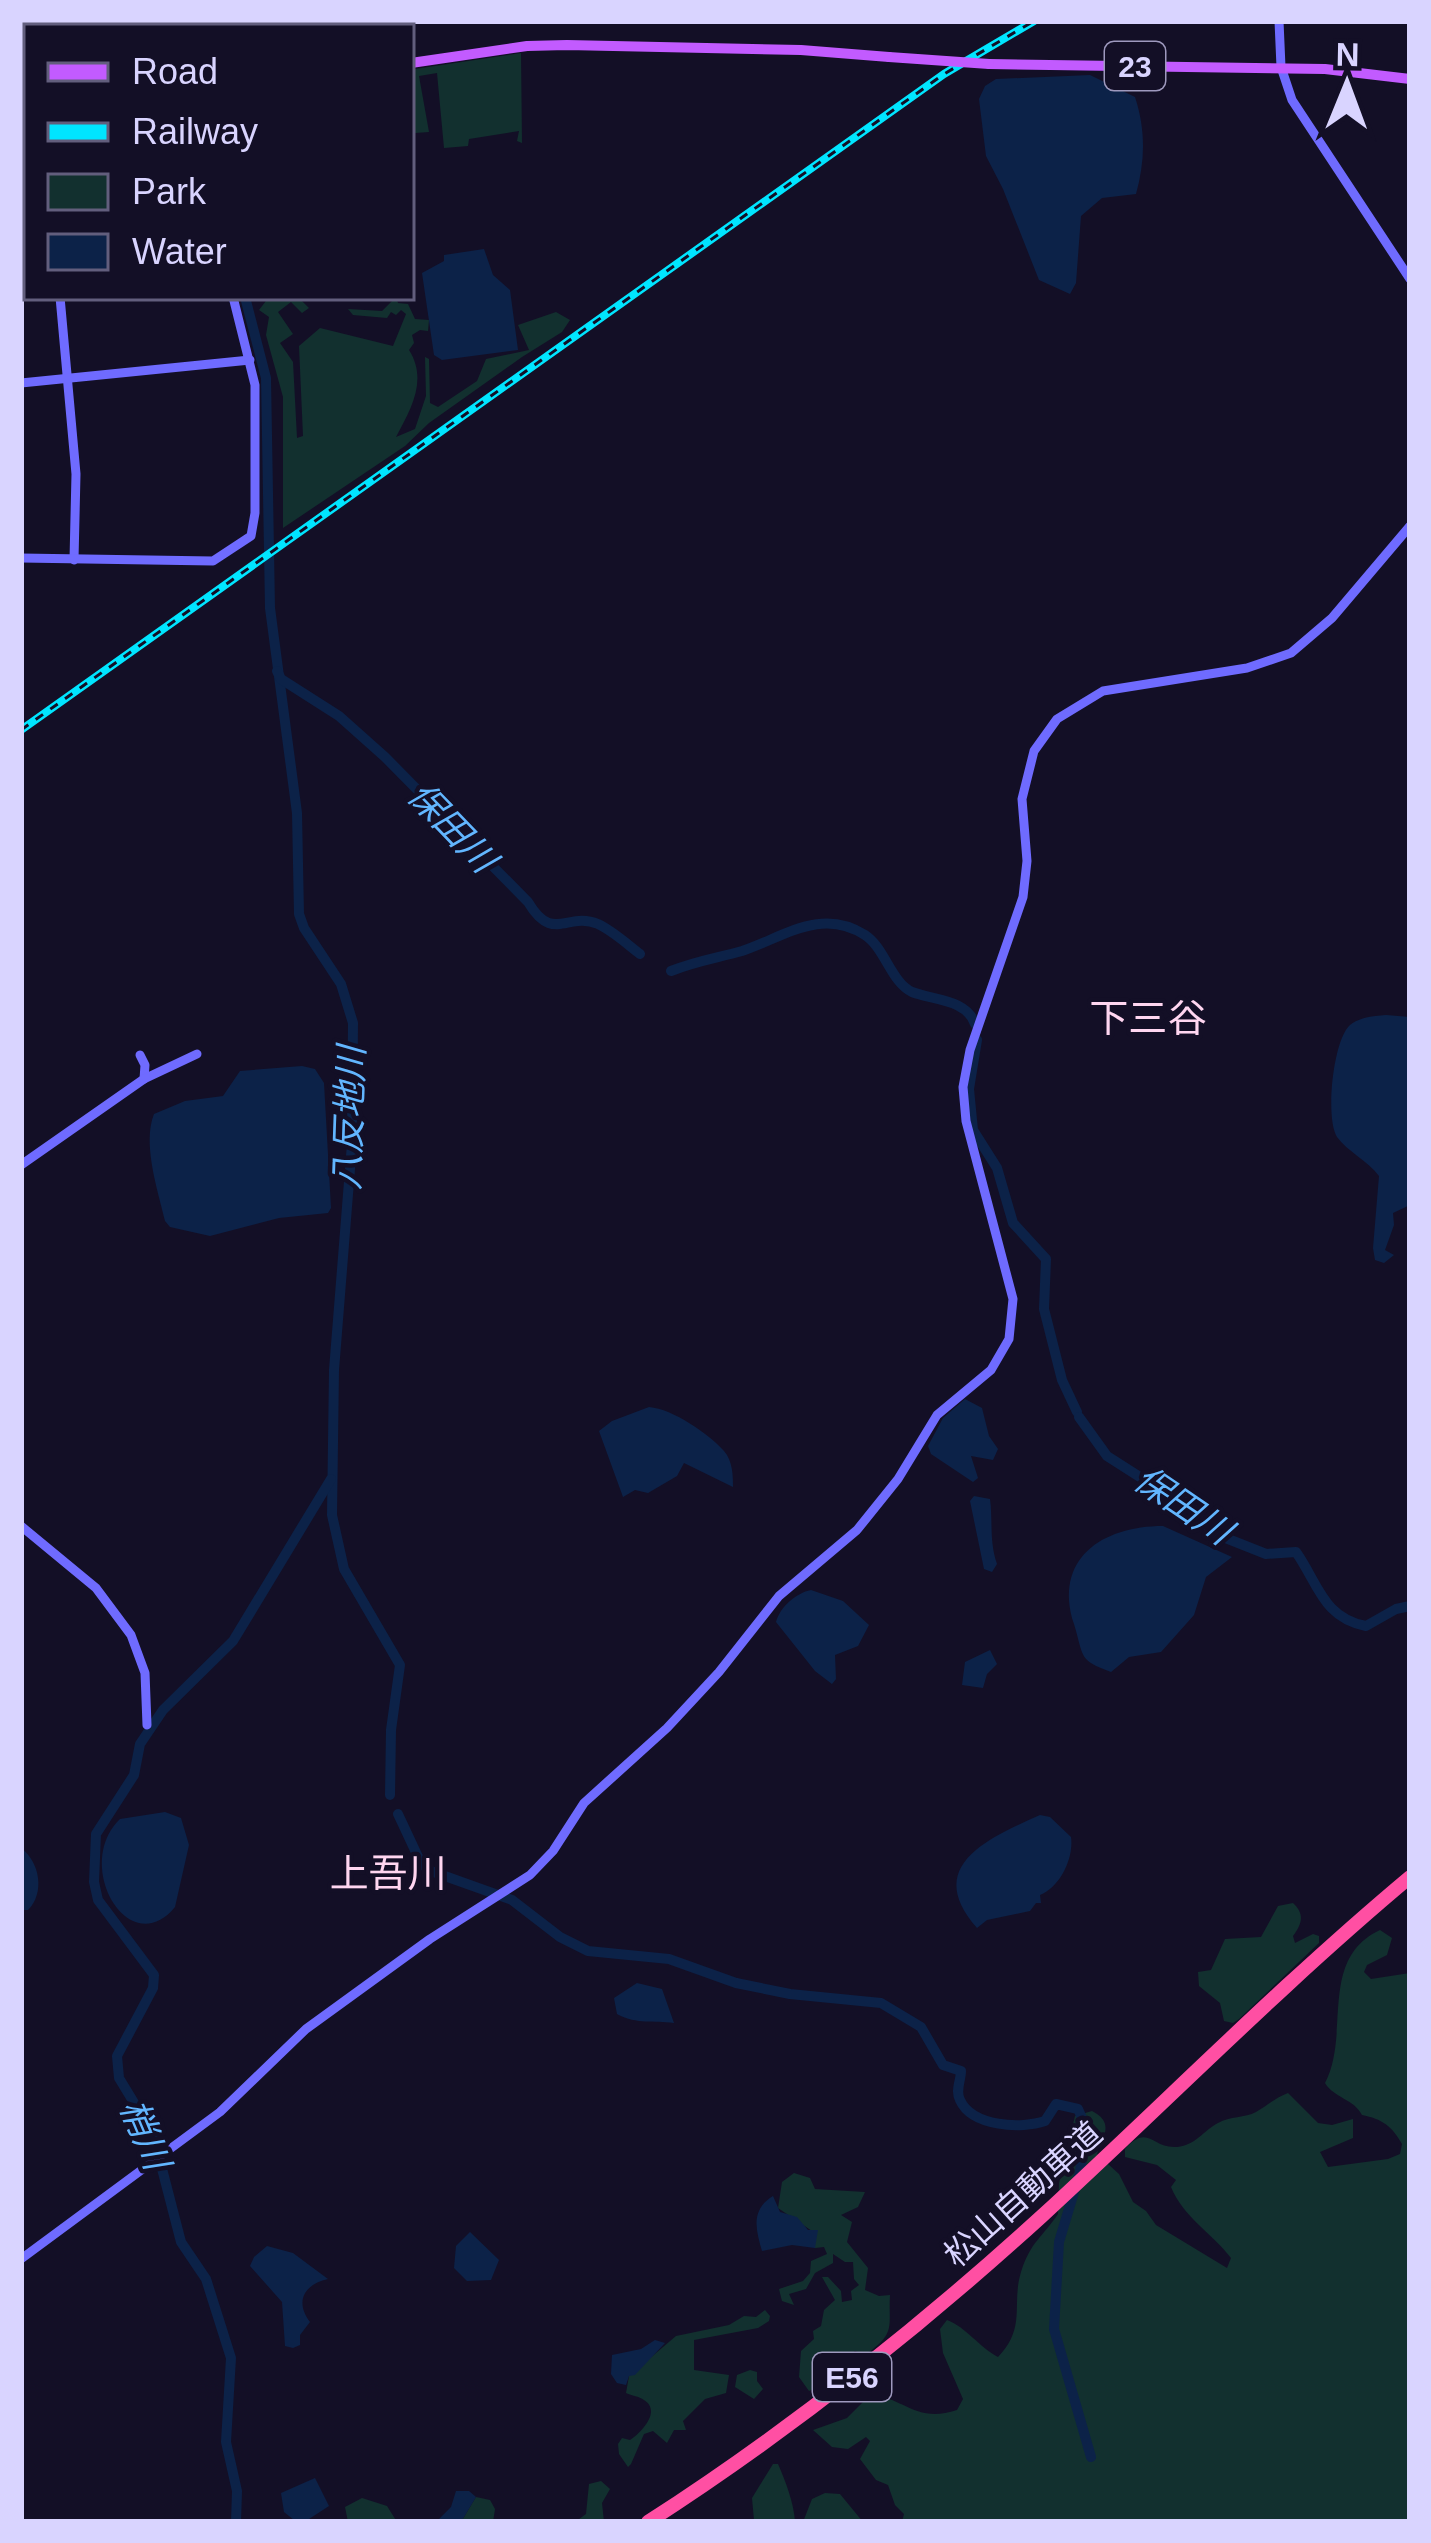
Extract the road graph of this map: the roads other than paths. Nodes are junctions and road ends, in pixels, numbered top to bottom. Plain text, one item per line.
1 (1279, 21) edge
2 (414, 63) edge
3 (1281, 67) junction
4 (1410, 79) edge
5 (1410, 279) edge
6 (60, 300) edge
7 (234, 300) edge
8 (250, 360) junction
9 (68, 378) junction
10 (21, 382) edge
11 (1410, 526) edge
12 (21, 558) edge
13 (74, 560) junction
14 (197, 1054) dead end
15 (140, 1055) dead end
16 (144, 1079) junction
17 (21, 1165) edge
18 (21, 1526) edge
19 (146, 1725) dead end
20 (1410, 1877) edge
21 (21, 2259) edge
22 (648, 2522) edge

1 - 3 street
2 - 3 main road, 23, bridge
3 - 4 main road, 23
3 - 5 street
6 - 9 street
7 - 8 street
8 - 9 street
8 - 13 street
9 - 10 street
9 - 13 street
11 - 21 street
12 - 13 street
14 - 16 street
15 - 16 street
16 - 17 street
18 - 19 street
20 - 22 highway, 松山自動車道 / E56

